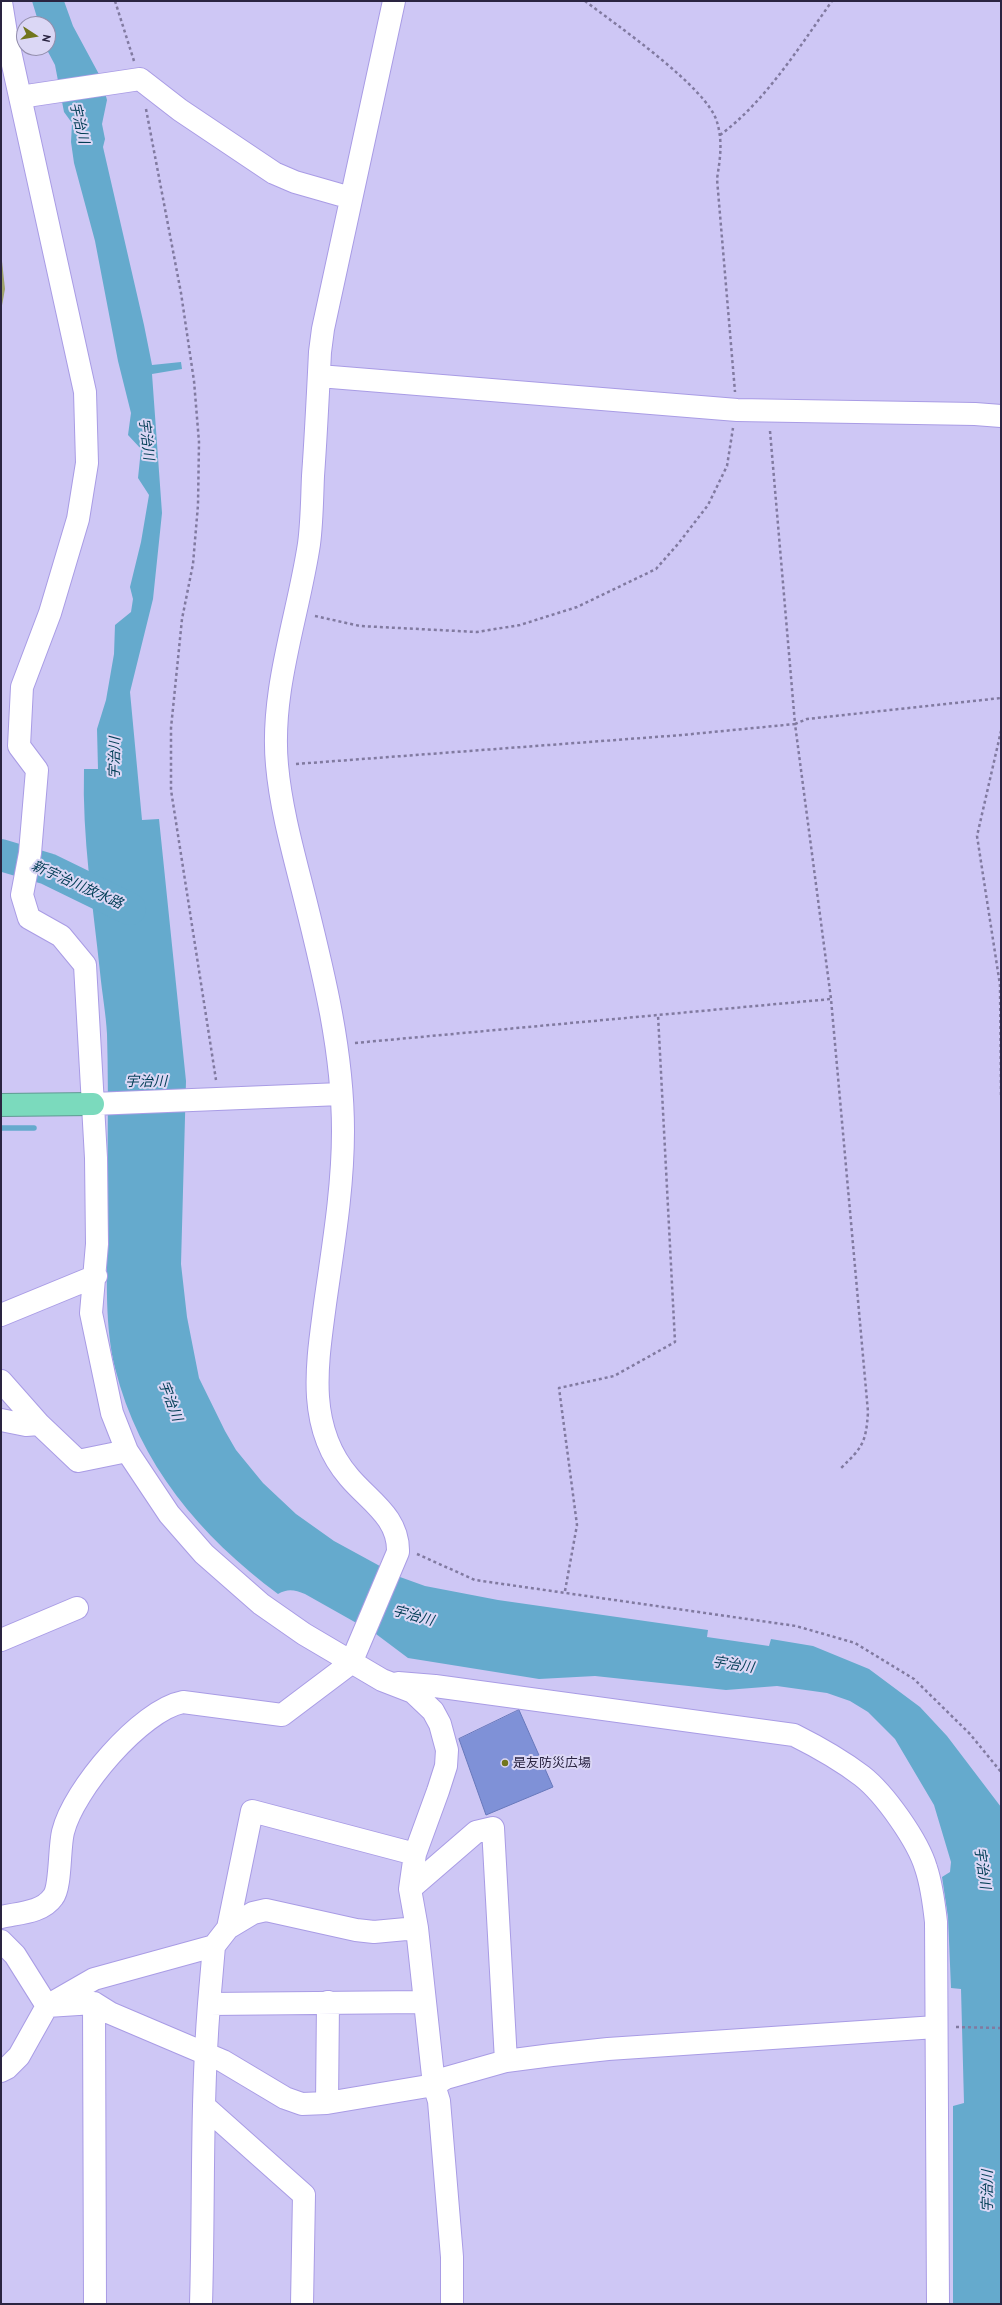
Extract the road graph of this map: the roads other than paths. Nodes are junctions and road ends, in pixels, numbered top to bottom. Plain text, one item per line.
1 (394, 1) edge
2 (1, 2) edge
3 (24, 96) junction
4 (351, 198) junction
5 (319, 376) junction
6 (1001, 416) edge
7 (341, 1094) junction
8 (93, 1104) junction
9 (1, 1105) edge
10 (96, 1276) junction
11 (1, 1315) edge
12 (1, 1381) edge
13 (1, 1420) edge
14 (39, 1424) junction
15 (128, 1451) junction
16 (77, 1608) dead end
17 (1, 1640) edge
18 (355, 1656) junction
19 (382, 1680) junction
20 (415, 1854) junction
21 (410, 1889) junction
22 (1, 1918) edge
23 (228, 1928) junction
24 (417, 1928) junction
25 (1, 1941) edge
26 (214, 1946) junction
27 (328, 2002) junction
28 (423, 2002) junction
29 (94, 2003) junction
30 (208, 2004) junction
31 (47, 2006) junction
32 (944, 2027) junction
33 (205, 2053) junction
34 (506, 2061) junction
35 (1, 2071) edge
36 (434, 2085) junction
37 (326, 2103) junction
38 (204, 2106) junction
39 (95, 2304) edge
40 (201, 2304) edge
41 (302, 2304) edge
42 (452, 2304) edge
43 (938, 2304) edge

1 - 4 street
2 - 3 street
3 - 4 street
3 - 8 street
4 - 5 street
5 - 6 street
5 - 7 street
7 - 8 street
7 - 18 street
8 - 9 highway
8 - 10 street
10 - 11 street
10 - 15 street
12 - 14 street
13 - 14 street
14 - 15 street
15 - 18 street
16 - 17 street
18 - 19 street
18 - 22 street
19 - 20 street
19 - 32 street
20 - 21 street
20 - 23 street
21 - 24 street
21 - 34 street
23 - 24 street
23 - 26 street
24 - 28 street
25 - 31 street
26 - 30 street
26 - 31 street
27 - 28 street
27 - 30 street
27 - 37 street
28 - 36 street
29 - 31 street
29 - 33 street
29 - 39 street
30 - 33 street
31 - 35 street
32 - 34 street
32 - 43 street
33 - 37 street
33 - 38 street
34 - 36 street
36 - 37 street
36 - 42 street
38 - 40 street
38 - 41 street

